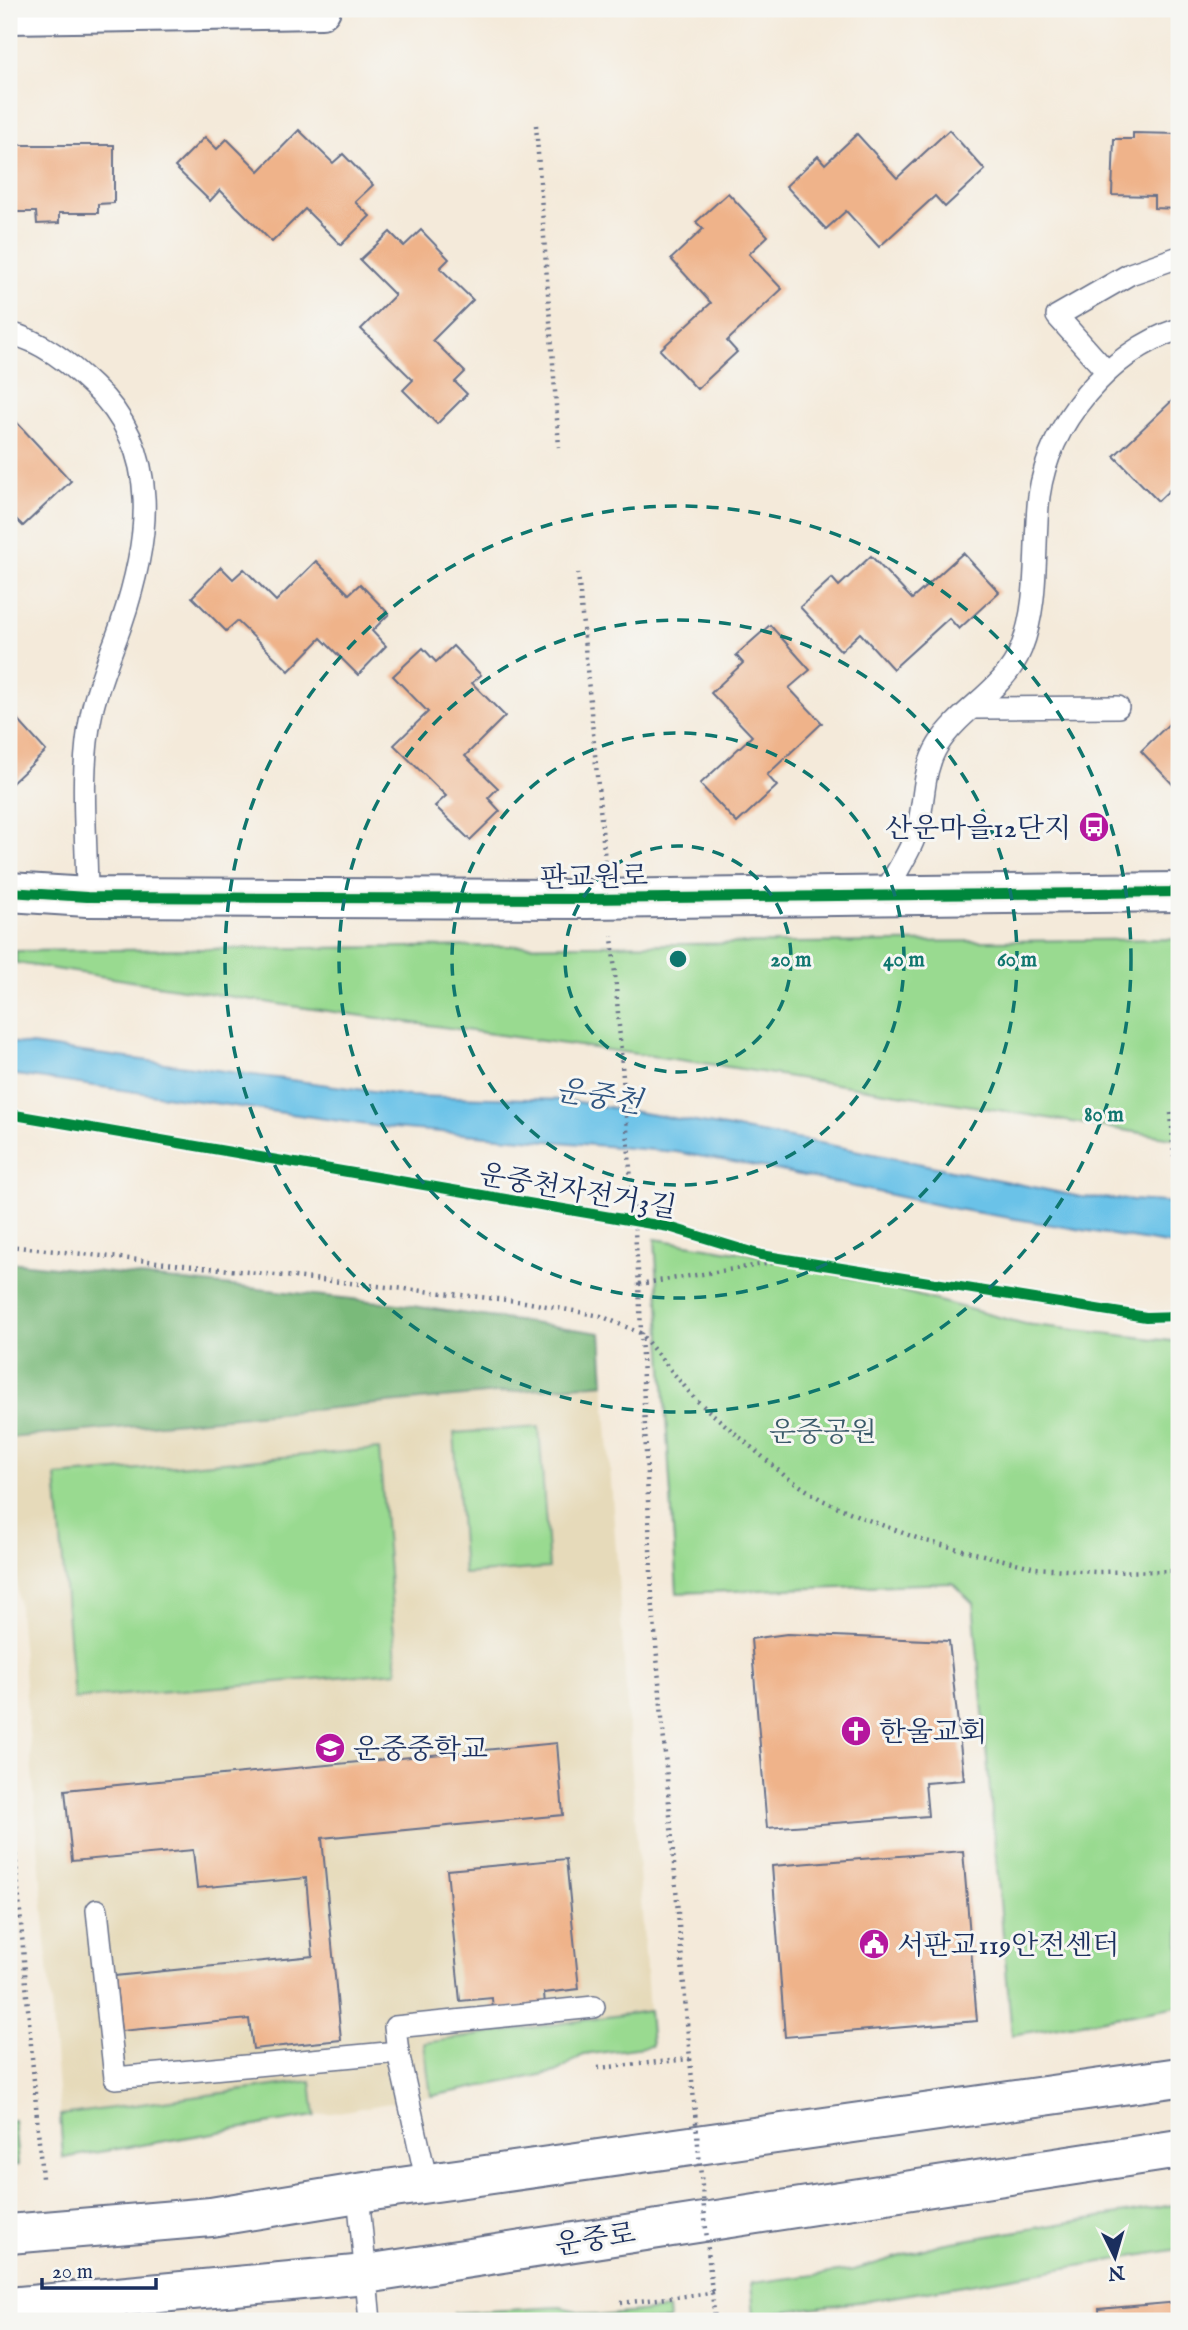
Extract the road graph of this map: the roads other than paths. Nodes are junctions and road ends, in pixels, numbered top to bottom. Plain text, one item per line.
1 (321, 9) edge
2 (9, 14) edge
3 (1179, 257) edge
4 (1179, 329) edge
5 (9, 333) edge
6 (1107, 372) junction
7 (1118, 707) dead end
8 (973, 708) junction
9 (9, 892) edge
10 (1179, 892) edge
11 (885, 894) junction
12 (87, 897) junction
13 (97, 1910) dead end
14 (594, 2007) dead end
15 (398, 2052) junction
16 (1179, 2077) edge
17 (1179, 2149) edge
18 (427, 2183) junction
19 (358, 2193) junction
20 (9, 2234) edge
21 (366, 2274) junction
22 (9, 2307) edge
23 (370, 2321) edge

1 - 2 main road
3 - 6 lane
4 - 6 lane
5 - 12 lane
6 - 8 lane
7 - 8 lane
8 - 11 lane
9 - 12 main road, 판교원로
10 - 11 main road, 판교원로
11 - 12 main road, 판교원로
13 - 15 lane
14 - 15 lane
15 - 18 lane
16 - 18 main road
17 - 21 main road, 운중로
18 - 19 main road
19 - 20 main road
19 - 21 lane
21 - 22 main road, 운중로
21 - 23 lane

